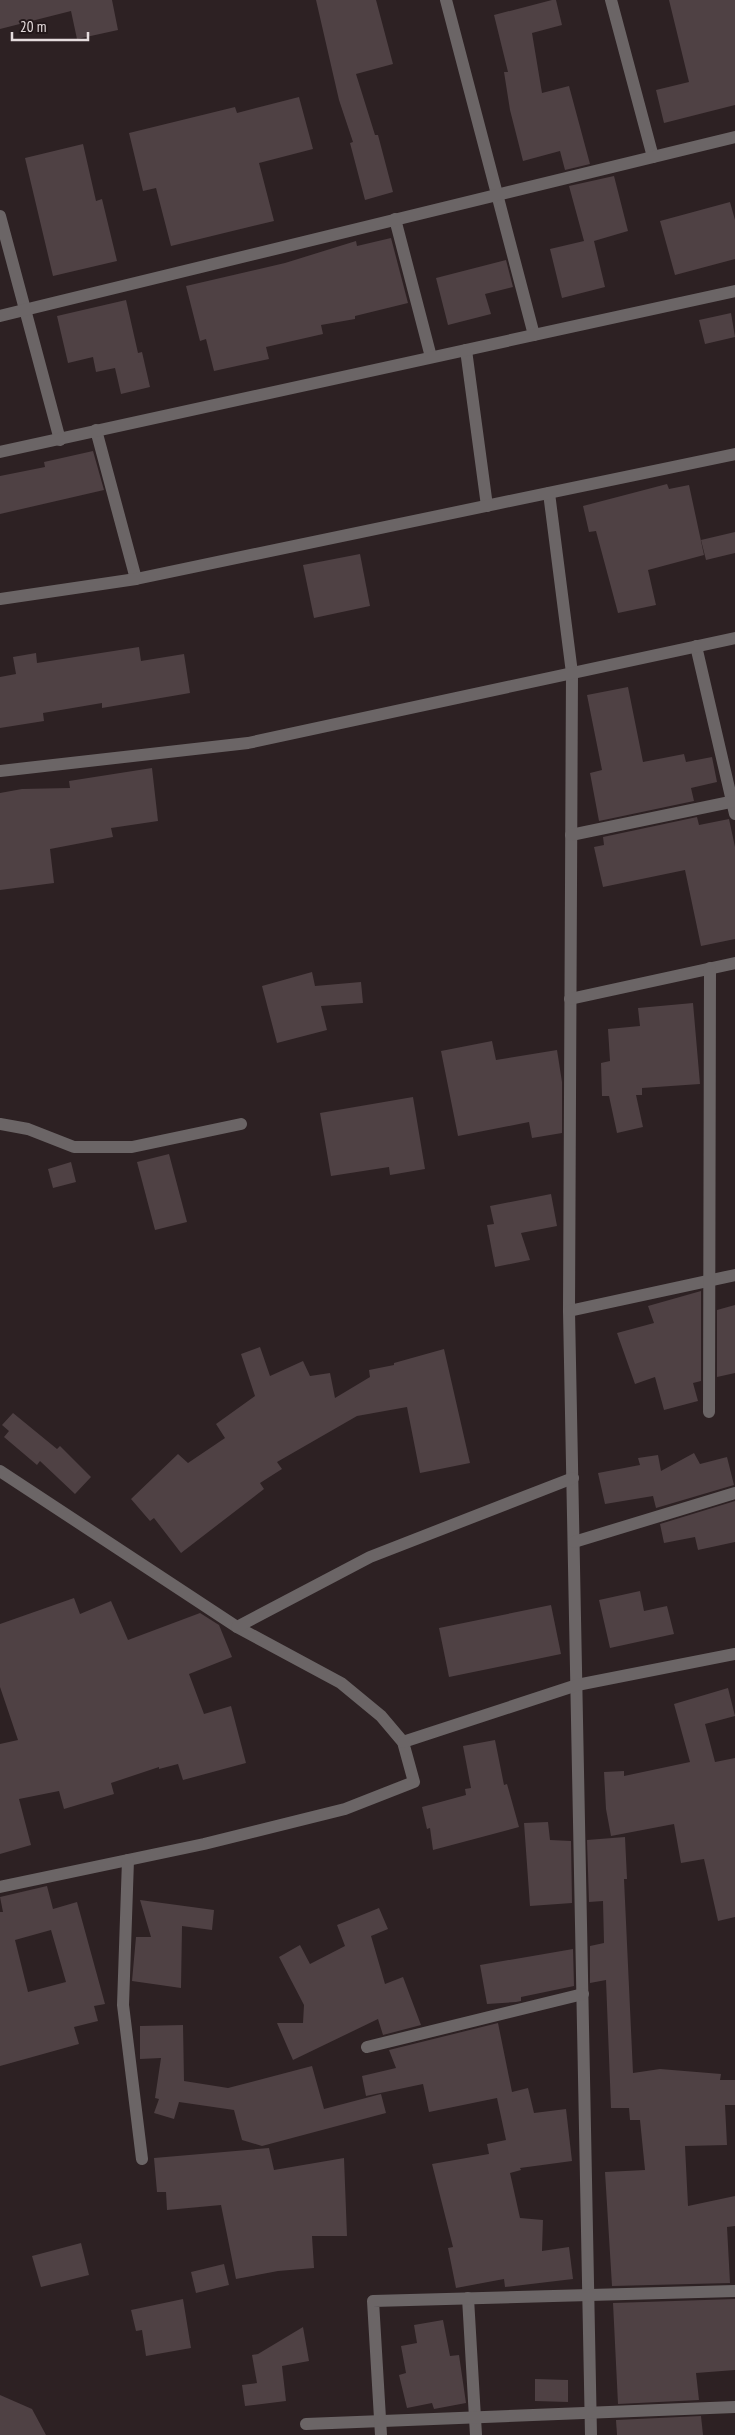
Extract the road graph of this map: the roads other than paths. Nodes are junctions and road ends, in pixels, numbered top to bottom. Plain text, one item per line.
1 (446, 0) edge
2 (611, 0) edge
3 (735, 137) edge
4 (653, 157) junction
5 (498, 195) junction
6 (0, 216) edge
7 (396, 219) junction
8 (735, 291) edge
9 (24, 310) junction
10 (0, 316) edge
11 (534, 335) junction
12 (466, 350) junction
13 (431, 357) junction
14 (96, 430) junction
15 (60, 440) junction
16 (0, 452) edge
17 (735, 454) edge
18 (549, 493) junction
19 (487, 506) junction
20 (136, 579) junction
21 (0, 599) edge
22 (735, 638) edge
23 (696, 646) junction
24 (572, 673) junction
25 (0, 771) edge
26 (734, 806) edge
27 (571, 835) junction
28 (735, 963) edge
29 (710, 968) junction
30 (570, 999) junction
31 (0, 1124) edge
32 (241, 1124) dead end
33 (735, 1274) edge
34 (711, 1280) junction
35 (568, 1311) junction
36 (709, 1412) dead end
37 (0, 1471) edge
38 (573, 1478) junction
39 (735, 1493) edge
40 (574, 1542) junction
41 (237, 1627) junction
42 (735, 1654) edge
43 (578, 1685) junction
44 (403, 1742) junction
45 (128, 1860) junction
46 (0, 1887) edge
47 (583, 1994) junction
48 (367, 2046) dead end
49 (142, 2159) dead end
50 (735, 2291) edge
51 (589, 2295) junction
52 (468, 2298) junction
53 (735, 2407) edge
54 (591, 2412) junction
55 (475, 2417) junction
56 (380, 2421) junction
57 (306, 2424) dead end
58 (381, 2435) edge
59 (476, 2435) edge
60 (592, 2435) edge

1 - 5 street
2 - 4 street
3 - 4 street
4 - 5 street
5 - 7 street
5 - 11 street
6 - 9 street
7 - 9 street
7 - 13 street
8 - 11 street
9 - 10 street
9 - 15 street
11 - 12 street
12 - 13 street
12 - 19 street
13 - 14 street
14 - 15 street
14 - 20 street
15 - 16 street
17 - 18 street
18 - 19 street
18 - 24 street
19 - 20 street
20 - 21 street
22 - 23 street
23 - 24 street
23 - 26 street
24 - 25 street
24 - 27 street
26 - 27 street
27 - 30 street
28 - 29 street
29 - 30 street
29 - 34 street
30 - 35 street
31 - 32 street
33 - 34 street
34 - 35 street
34 - 36 street
35 - 38 street
37 - 41 street
38 - 40 street
38 - 41 street
39 - 40 street
40 - 43 street
41 - 44 street
42 - 43 street
43 - 44 street
43 - 47 street
44 - 45 street
45 - 46 street
45 - 49 street
47 - 48 street
47 - 51 street
50 - 51 street
51 - 52 street
51 - 54 street
52 - 55 street
52 - 56 street
53 - 54 street
54 - 55 street
54 - 60 street
55 - 56 street
55 - 59 street
56 - 57 street
56 - 58 street

